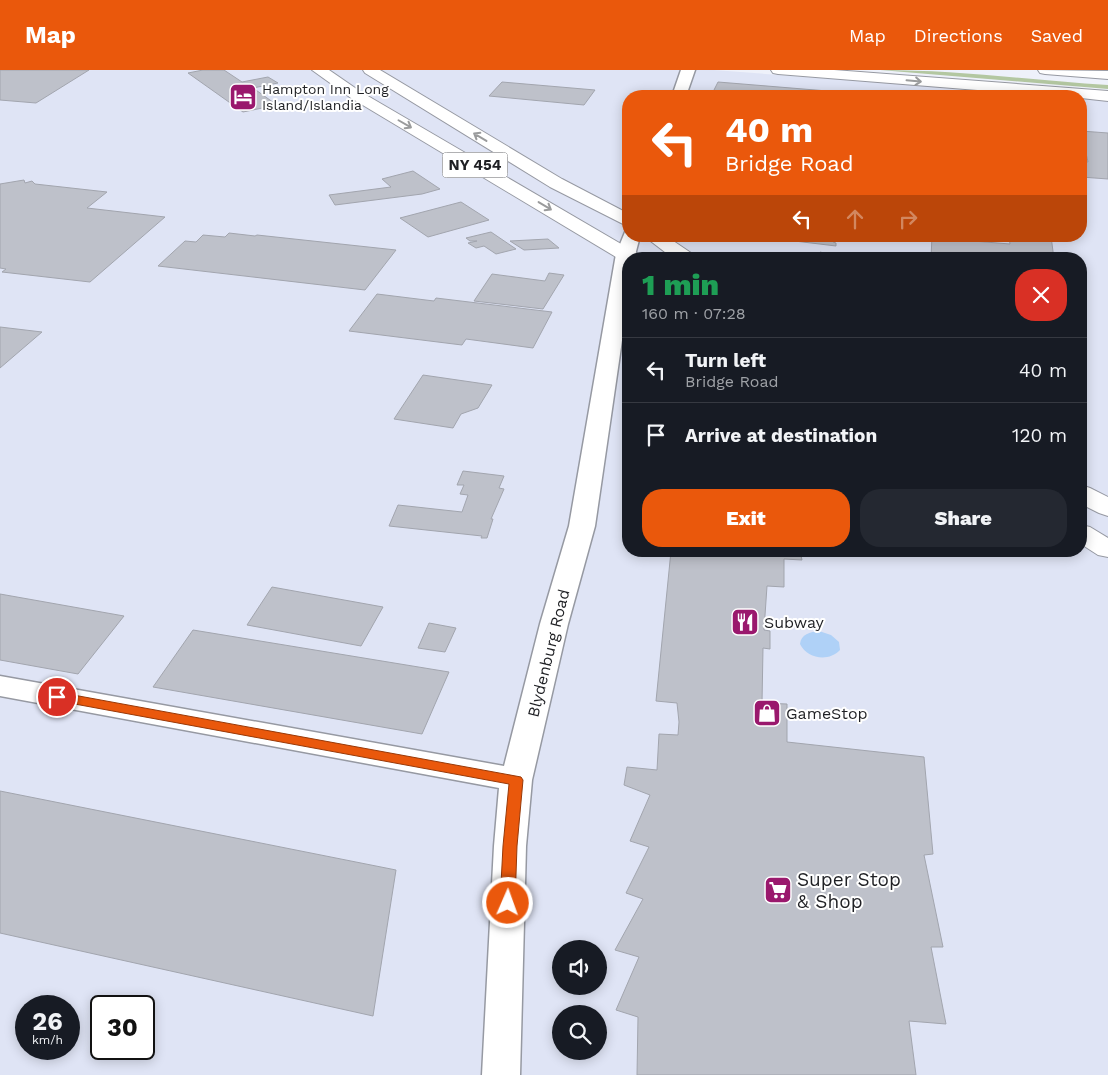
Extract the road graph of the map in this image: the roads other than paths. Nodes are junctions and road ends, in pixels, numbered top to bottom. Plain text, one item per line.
1 (319, 70) edge
2 (370, 70) edge
3 (688, 70) edge
4 (778, 70) edge
5 (1045, 70) edge
6 (1108, 75) edge
7 (681, 90) edge
8 (1032, 90) edge
9 (1087, 94) edge
10 (1108, 96) edge
11 (622, 217) edge
12 (662, 242) edge
13 (630, 250) edge
14 (677, 252) edge
15 (622, 296) edge
16 (1087, 496) edge
17 (1108, 508) edge
18 (1087, 537) edge
19 (1108, 549) edge
20 (0, 686) edge
21 (516, 780) junction
22 (501, 1075) edge

1 -> 13 main road, NY 454
11 -> 2 main road, NY 454
3 - 7 street
4 -> 8 main road
5 - 6 main road
9 -> 10 main road
12 - 14 main road
15 - 21 street, Blydenburg Road
16 - 17 main road
18 - 19 main road
20 - 21 street
21 - 22 street, Blydenburg Road

